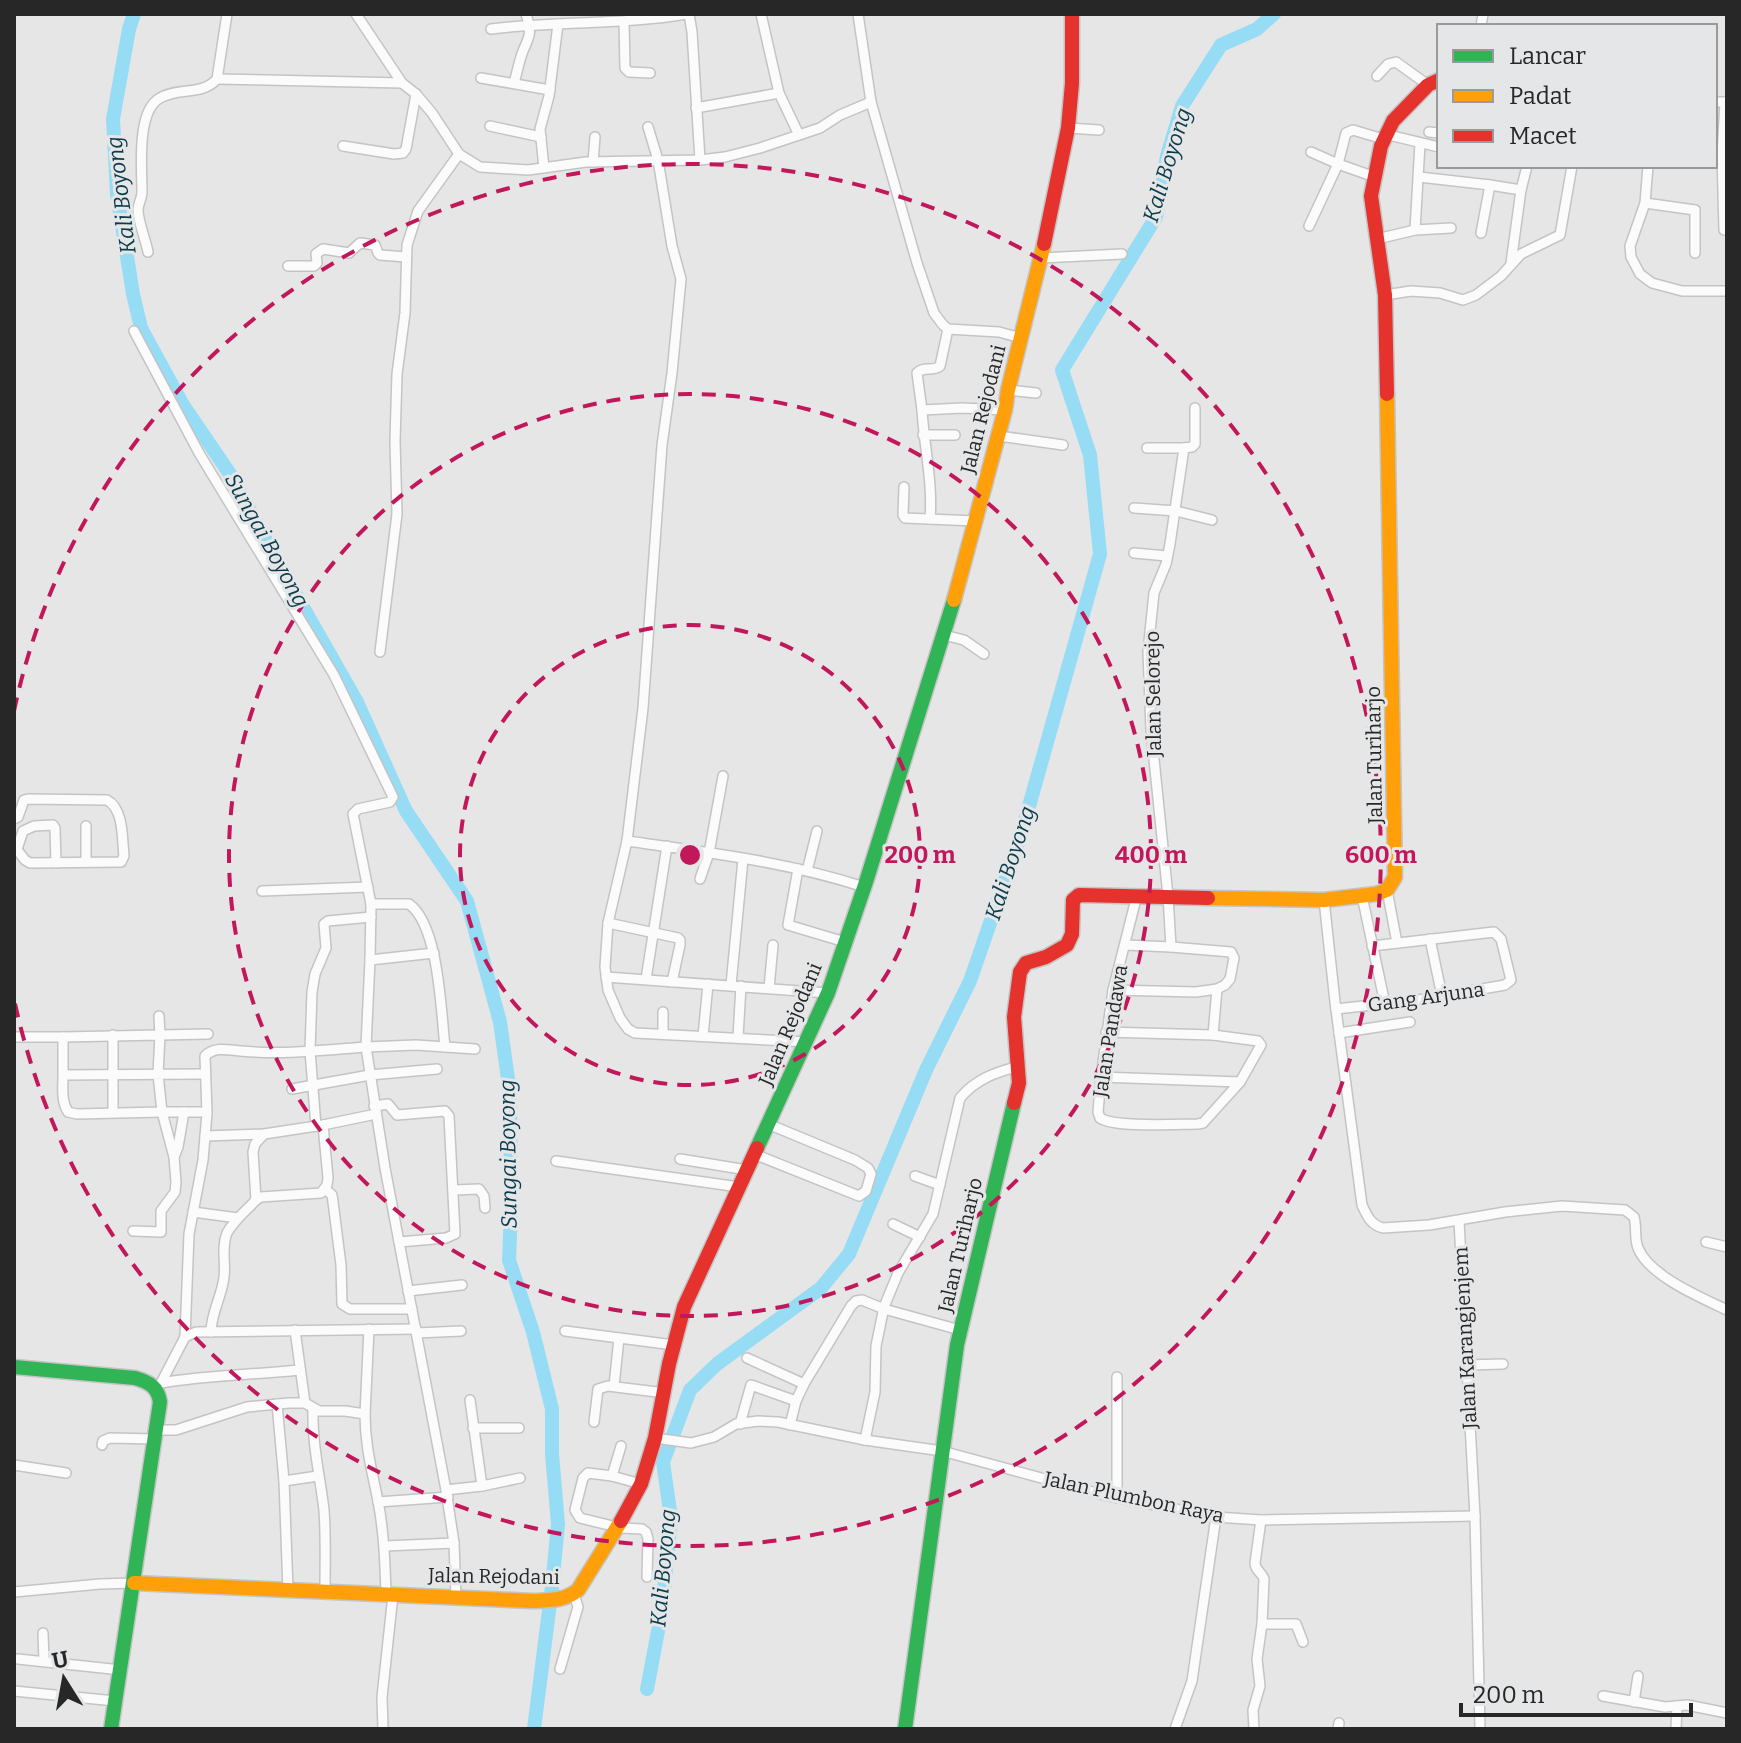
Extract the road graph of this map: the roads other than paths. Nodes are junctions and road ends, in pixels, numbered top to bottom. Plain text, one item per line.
1 (227, 14) edge
2 (356, 14) edge
3 (688, 14) edge
4 (761, 14) edge
5 (858, 14) edge
6 (1072, 14) edge
7 (651, 16) edge
8 (528, 19) edge
9 (564, 20) edge
10 (624, 22) junction
11 (491, 29) dead end
12 (650, 73) dead end
13 (1377, 76) dead end
14 (481, 78) dead end
15 (217, 79) junction
16 (1433, 82) edge
17 (402, 83) junction
18 (514, 83) junction
19 (550, 90) junction
20 (779, 93) junction
21 (416, 94) junction
22 (871, 102) junction
23 (1722, 102) edge
24 (696, 108) junction
25 (490, 126) dead end
26 (648, 127) dead end
27 (1068, 128) junction
28 (1099, 130) dead end
29 (799, 135) junction
30 (541, 137) junction
31 (595, 137) dead end
32 (1384, 137) junction
33 (1420, 143) junction
34 (343, 146) dead end
35 (1437, 147) edge
36 (1311, 152) dead end
37 (459, 154) junction
38 (1721, 155) edge
39 (658, 160) junction
40 (700, 160) junction
41 (593, 162) junction
42 (1338, 164) junction
43 (544, 168) junction
44 (1526, 168) edge
45 (1572, 168) edge
46 (1648, 168) edge
47 (1375, 177) junction
48 (1419, 177) junction
49 (1490, 185) junction
50 (1521, 190) junction
51 (1645, 203) junction
52 (1309, 226) dead end
53 (1451, 228) dead end
54 (1415, 230) junction
55 (1724, 230) dead end
56 (1481, 233) dead end
57 (1377, 239) junction
58 (148, 252) dead end
59 (1695, 253) dead end
60 (1122, 254) dead end
61 (406, 257) junction
62 (1041, 258) junction
63 (1511, 263) junction
64 (288, 266) dead end
65 (1727, 291) edge
66 (1385, 295) junction
67 (948, 329) junction
68 (134, 331) dead end
69 (1021, 338) junction
70 (1008, 390) junction
71 (1036, 393) dead end
72 (1195, 408) dead end
73 (922, 410) junction
74 (1005, 410) junction
75 (923, 435) junction
76 (955, 435) dead end
77 (999, 436) junction
78 (1063, 445) dead end
79 (1147, 448) dead end
80 (1184, 448) junction
81 (904, 487) dead end
82 (1134, 508) dead end
83 (1176, 511) junction
84 (930, 519) junction
85 (1212, 520) dead end
86 (975, 521) junction
87 (1134, 553) dead end
88 (1167, 556) junction
89 (947, 625) junction
90 (380, 652) dead end
91 (984, 654) dead end
92 (723, 776) dead end
93 (14, 819) edge
94 (86, 826) dead end
95 (817, 831) dead end
96 (627, 841) junction
97 (667, 846) junction
98 (16, 848) edge
99 (709, 853) junction
100 (743, 859) junction
101 (86, 862) junction
102 (56, 863) junction
103 (803, 870) junction
104 (700, 879) dead end
105 (368, 887) junction
106 (864, 887) junction
107 (1387, 890) junction
108 (262, 891) dead end
109 (1137, 895) junction
110 (1168, 896) junction
111 (1362, 896) junction
112 (1324, 900) junction
113 (371, 904) junction
114 (371, 917) junction
115 (608, 923) junction
116 (654, 933) junction
117 (1430, 939) junction
118 (845, 942) junction
119 (1397, 943) junction
120 (773, 945) dead end
121 (1125, 945) junction
122 (1372, 946) junction
123 (1171, 947) junction
124 (434, 953) junction
125 (370, 960) junction
126 (606, 977) junction
127 (646, 979) junction
128 (672, 982) junction
129 (708, 984) junction
130 (736, 985) junction
131 (769, 988) junction
132 (1217, 989) junction
133 (1113, 990) junction
134 (828, 993) junction
135 (1442, 996) junction
136 (1385, 1004) junction
137 (1336, 1009) junction
138 (663, 1012) dead end
139 (159, 1016) dead end
140 (1410, 1022) dead end
141 (1106, 1032) junction
142 (1339, 1033) junction
143 (208, 1034) dead end
144 (663, 1034) junction
145 (113, 1035) junction
146 (160, 1035) junction
147 (1213, 1035) junction
148 (703, 1036) junction
149 (14, 1037) edge
150 (63, 1037) junction
151 (738, 1037) junction
152 (807, 1042) junction
153 (366, 1047) junction
154 (445, 1047) junction
155 (475, 1049) dead end
156 (310, 1051) junction
157 (1019, 1066) junction
158 (437, 1069) dead end
159 (114, 1074) junction
160 (158, 1074) junction
161 (202, 1074) dead end
162 (63, 1075) junction
163 (370, 1075) junction
164 (1101, 1077) junction
165 (1240, 1082) junction
166 (312, 1085) junction
167 (292, 1089) dead end
168 (375, 1110) junction
169 (113, 1112) junction
170 (162, 1112) junction
171 (184, 1112) junction
172 (201, 1112) dead end
173 (768, 1124) junction
174 (320, 1126) junction
175 (264, 1134) junction
176 (205, 1136) junction
177 (754, 1154) junction
178 (174, 1157) junction
179 (680, 1159) dead end
180 (556, 1161) dead end
181 (747, 1170) junction
182 (915, 1176) dead end
183 (940, 1185) junction
184 (739, 1187) junction
185 (325, 1189) junction
186 (454, 1190) junction
187 (256, 1200) junction
188 (485, 1208) dead end
189 (193, 1212) junction
190 (238, 1218) junction
191 (1459, 1221) junction
192 (893, 1224) dead end
193 (133, 1231) dead end
194 (920, 1237) junction
195 (399, 1242) junction
196 (1706, 1242) dead end
197 (1727, 1247) edge
198 (462, 1285) dead end
199 (408, 1291) junction
200 (358, 1309) junction
201 (412, 1309) junction
202 (884, 1309) junction
203 (1727, 1310) edge
204 (364, 1329) junction
205 (295, 1330) junction
206 (960, 1330) junction
207 (416, 1331) junction
208 (461, 1331) dead end
209 (565, 1331) dead end
210 (211, 1332) junction
211 (185, 1337) junction
212 (619, 1338) junction
213 (674, 1345) junction
214 (747, 1358) dead end
215 (1503, 1364) dead end
216 (1466, 1365) junction
217 (14, 1367) edge
218 (299, 1370) junction
219 (1117, 1377) dead end
220 (804, 1384) junction
221 (159, 1385) junction
222 (614, 1386) junction
223 (665, 1393) junction
224 (470, 1400) dead end
225 (796, 1401) junction
226 (277, 1404) junction
227 (309, 1406) junction
228 (365, 1414) junction
229 (594, 1422) dead end
230 (740, 1424) junction
231 (790, 1425) junction
232 (473, 1428) junction
233 (519, 1428) dead end
234 (155, 1434) junction
235 (658, 1438) junction
236 (865, 1440) junction
237 (102, 1445) dead end
238 (621, 1446) dead end
239 (942, 1451) junction
240 (14, 1465) edge
241 (66, 1473) dead end
242 (318, 1476) junction
243 (612, 1476) junction
244 (520, 1478) dead end
245 (284, 1481) junction
246 (641, 1484) junction
247 (482, 1486) junction
248 (447, 1493) junction
249 (1117, 1497) junction
250 (378, 1502) junction
251 (1475, 1516) junction
252 (1216, 1517) junction
253 (1261, 1520) junction
254 (617, 1527) junction
255 (454, 1543) junction
256 (385, 1546) junction
257 (647, 1577) dead end
258 (134, 1583) junction
259 (288, 1590) junction
260 (325, 1591) junction
261 (14, 1592) edge
262 (389, 1594) junction
263 (569, 1596) junction
264 (456, 1597) junction
265 (1262, 1624) junction
266 (43, 1633) dead end
267 (1303, 1642) dead end
268 (18, 1659) dead end
269 (44, 1661) junction
270 (560, 1669) dead end
271 (121, 1670) junction
272 (1638, 1676) dead end
273 (14, 1691) edge
274 (1603, 1696) dead end
275 (115, 1701) junction
276 (1634, 1702) junction
277 (1677, 1706) junction
278 (1727, 1713) edge
279 (111, 1729) edge
280 (383, 1729) edge
281 (905, 1729) edge
282 (1175, 1729) edge
283 (1254, 1729) edge
284 (1480, 1729) edge
285 (1676, 1729) edge

1 - 15 street
2 - 17 street
3 - 7 street
3 - 24 street
4 - 20 street
5 - 22 street
6 - 27 main road, Jalan Rejodani
7 - 10 street
8 - 9 street
8 - 11 street
8 - 18 street
9 - 10 street
9 - 19 street
10 - 12 street
13 - 16 street
14 - 18 street
15 - 17 street
15 - 58 street
16 - 32 main road, Jalan Turiharjo
17 - 21 street
18 - 19 street
19 - 30 street
20 - 24 street
20 - 29 street
21 - 34 street
21 - 37 street
22 - 29 street
22 - 67 street
23 - 38 street
24 - 40 street
25 - 30 street
26 - 39 street
27 - 28 street
27 - 62 main road, Jalan Rejodani
29 - 40 street
30 - 43 street
31 - 41 street
32 - 33 street
32 - 42 street
32 - 47 main road, Jalan Turiharjo
33 - 35 street
33 - 48 street
36 - 42 street
37 - 43 street
37 - 61 street
38 - 55 street
39 - 40 street
39 - 41 street
39 - 96 street
41 - 43 street
42 - 47 street
42 - 52 street
44 - 50 street
45 - 63 street
46 - 51 street
47 - 57 main road, Jalan Turiharjo
48 - 49 street
48 - 54 street
49 - 50 street
49 - 56 street
50 - 63 street
51 - 59 street
51 - 65 street
53 - 54 street
54 - 57 street
57 - 66 main road, Jalan Turiharjo
60 - 62 street
61 - 64 street
61 - 90 street
62 - 69 main road, Jalan Rejodani
63 - 66 street
66 - 107 main road, Jalan Turiharjo
67 - 69 street
67 - 73 street
68 - 105 street
69 - 70 main road, Jalan Rejodani
70 - 71 street
70 - 74 main road, Jalan Rejodani
72 - 80 street, Jalan Selorejo
73 - 74 street
73 - 75 street
74 - 77 main road, Jalan Rejodani
75 - 76 street
75 - 84 street
77 - 78 street
77 - 86 main road, Jalan Rejodani
79 - 80 street
80 - 83 street, Jalan Selorejo
81 - 84 street
82 - 83 street
83 - 85 street
83 - 88 street, Jalan Selorejo
84 - 86 street
86 - 89 main road, Jalan Rejodani
87 - 88 street
88 - 110 street, Jalan Selorejo
89 - 91 street
89 - 106 main road, Jalan Rejodani
92 - 99 street
93 - 101 street
94 - 101 street
95 - 103 street
96 - 97 street
96 - 115 street
97 - 99 street
97 - 116 street
98 - 102 street
98 - 102 street
99 - 100 street
99 - 104 street
100 - 103 street
100 - 130 street
101 - 102 street
103 - 106 street
103 - 118 street
105 - 108 street
105 - 113 street
106 - 118 main road, Jalan Rejodani
107 - 111 main road, Jalan Turiharjo
107 - 119 street
109 - 110 main road, Jalan Turiharjo
109 - 121 street, Jalan Pandawa
109 - 157 main road, Jalan Turiharjo
110 - 112 main road, Jalan Turiharjo
110 - 123 street, Jalan Selorejo
111 - 112 main road, Jalan Turiharjo
111 - 122 street
112 - 137 street, Jalan Karangjenjem
113 - 114 street
113 - 124 street
114 - 125 street
114 - 156 street
115 - 116 street
115 - 126 street
116 - 127 street
116 - 128 street
117 - 119 street
117 - 135 street
117 - 135 street, Gang Arjuna
118 - 134 main road, Jalan Rejodani
119 - 122 street
120 - 131 street
121 - 123 street
121 - 133 street, Jalan Pandawa
122 - 136 street
123 - 132 street
124 - 125 street
124 - 154 street
125 - 153 street
126 - 127 street
126 - 144 street
127 - 128 street
128 - 129 street
129 - 130 street
129 - 148 street
130 - 131 street
130 - 151 street
131 - 134 street
132 - 133 street
132 - 147 street
133 - 141 street, Jalan Pandawa
134 - 152 main road, Jalan Rejodani
135 - 136 street, Gang Arjuna
136 - 137 street, Gang Arjuna
137 - 142 street, Jalan Karangjenjem
138 - 144 street
139 - 146 street
140 - 142 street
141 - 147 street
141 - 164 street, Jalan Pandawa
142 - 191 street, Jalan Karangjenjem
143 - 146 street
144 - 148 street
145 - 146 street
145 - 150 street
145 - 159 street
146 - 160 street
147 - 165 street
148 - 151 street
149 - 150 street
150 - 162 street
151 - 152 street
152 - 173 main road, Jalan Rejodani
153 - 154 street
153 - 156 street
153 - 163 street
154 - 155 street
156 - 166 street
156 - 176 street
157 - 183 street
157 - 206 main road, Jalan Turiharjo
158 - 163 street
159 - 160 street
159 - 162 street
159 - 169 street
160 - 161 street
160 - 170 street
162 - 169 street
163 - 166 street
163 - 168 street
164 - 165 street
164 - 165 street, Jalan Pandawa
166 - 167 street
166 - 174 street
168 - 174 street
168 - 186 street
168 - 195 street
169 - 170 street
170 - 171 street
170 - 178 street
171 - 172 street
171 - 178 street
173 - 177 main road, Jalan Rejodani
173 - 177 street
174 - 175 street
174 - 185 street
175 - 176 street
175 - 187 street
176 - 189 street
177 - 181 main road, Jalan Rejodani
178 - 193 street
179 - 181 street
180 - 184 street
181 - 184 main road, Jalan Rejodani
182 - 183 street
183 - 194 street
184 - 213 main road, Jalan Rejodani
185 - 187 street
185 - 200 street
186 - 188 street
186 - 195 street
187 - 190 street
189 - 190 street
189 - 211 street
190 - 210 street
191 - 203 street
191 - 216 street, Jalan Karangjenjem
192 - 194 street
194 - 202 street
195 - 199 street
196 - 197 street
198 - 199 street
199 - 201 street
200 - 201 street
200 - 204 street
201 - 207 street
202 - 206 street
202 - 220 street
202 - 236 street
204 - 205 street
204 - 207 street
204 - 228 street
205 - 210 street
205 - 218 street
206 - 239 main road, Jalan Turiharjo
207 - 208 street
207 - 248 street
209 - 212 street
210 - 211 street
211 - 221 street
212 - 213 street
212 - 222 street
213 - 223 main road, Jalan Rejodani
214 - 220 street
215 - 216 street
216 - 251 street, Jalan Karangjenjem
217 - 221 main road
218 - 221 street
218 - 227 street
219 - 249 street
220 - 225 street
221 - 234 main road
222 - 223 street
222 - 229 street
223 - 235 main road, Jalan Rejodani
224 - 232 street
225 - 230 street
225 - 231 street
226 - 227 street
226 - 234 street
226 - 245 street
227 - 228 street
227 - 242 street
228 - 250 street
230 - 231 street, Jalan Plumbon Raya
230 - 235 street
231 - 236 street, Jalan Plumbon Raya
232 - 233 street
232 - 247 street
234 - 237 street
234 - 258 main road
235 - 246 main road, Jalan Rejodani
236 - 239 street, Jalan Plumbon Raya
238 - 243 street
239 - 249 street, Jalan Plumbon Raya
239 - 281 main road, Jalan Turiharjo
240 - 241 street
242 - 245 street
242 - 260 street
243 - 246 street
243 - 254 street
244 - 247 street
245 - 259 street
246 - 254 main road, Jalan Rejodani
247 - 248 street
248 - 250 street
248 - 255 street
249 - 252 street, Jalan Plumbon Raya
250 - 256 street
251 - 253 street, Jalan Plumbon Raya
251 - 284 street, Jalan Karangjenjem
252 - 253 street, Jalan Plumbon Raya
252 - 282 street
253 - 265 street
254 - 257 street
254 - 263 main road, Jalan Rejodani
255 - 256 street
255 - 264 street
256 - 262 street
258 - 259 main road, Jalan Rejodani
258 - 261 street
258 - 271 main road
259 - 260 main road, Jalan Rejodani
260 - 262 main road, Jalan Rejodani
262 - 264 main road, Jalan Rejodani
262 - 280 street
263 - 264 main road, Jalan Rejodani
263 - 270 street
265 - 267 street
265 - 283 street
266 - 269 street
268 - 269 street
269 - 271 street
271 - 275 main road
272 - 276 street
273 - 275 street
274 - 276 street
275 - 279 main road
276 - 277 street
277 - 278 street
277 - 285 street

